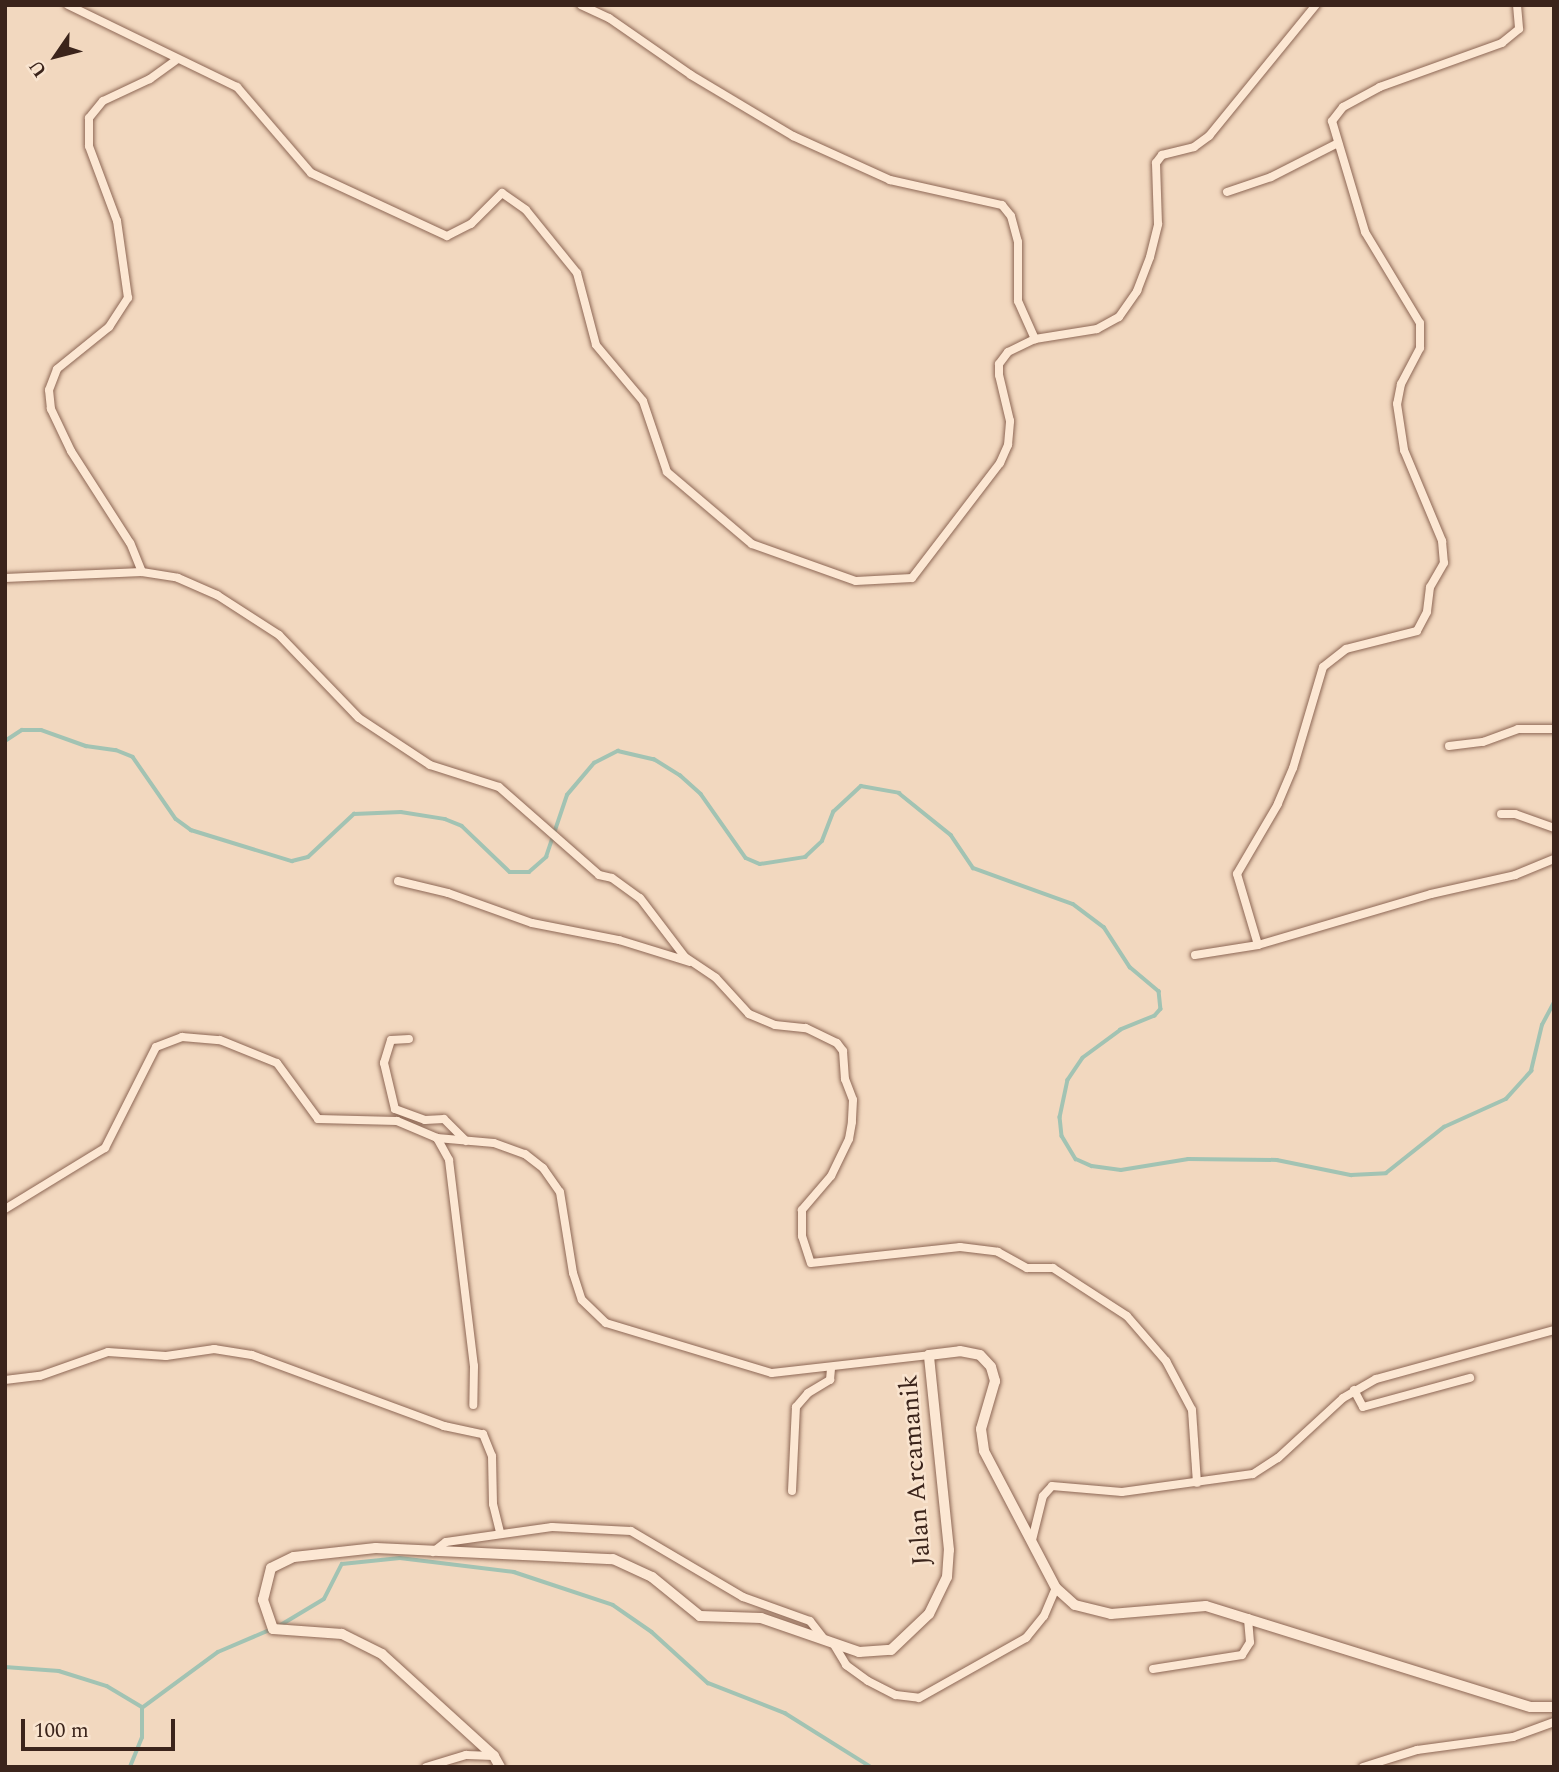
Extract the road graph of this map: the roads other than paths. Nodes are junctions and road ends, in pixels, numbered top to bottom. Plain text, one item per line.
1 (68, 5) edge
2 (581, 5) edge
3 (1316, 5) edge
4 (1517, 5) edge
5 (175, 61) junction
6 (1338, 143) junction
7 (1227, 192) dead end
8 (1035, 339) junction
9 (142, 572) junction
10 (5, 578) edge
11 (1554, 729) edge
12 (1449, 746) dead end
13 (1501, 814) dead end
14 (1554, 828) edge
15 (1554, 859) edge
16 (398, 881) dead end
17 (1258, 945) junction
18 (1195, 955) dead end
19 (696, 963) junction
20 (409, 1039) dead end
21 (437, 1138) junction
22 (466, 1140) junction
23 (5, 1209) edge
24 (1554, 1330) edge
25 (929, 1355) junction
26 (831, 1368) junction
27 (1469, 1378) dead end
28 (5, 1380) edge
29 (1354, 1390) junction
30 (473, 1405) dead end
31 (1197, 1483) junction
32 (792, 1491) dead end
33 (500, 1533) junction
34 (1032, 1540) junction
35 (432, 1552) junction
36 (1056, 1588) junction
37 (1248, 1618) junction
38 (829, 1642) junction
39 (1153, 1669) dead end
40 (1554, 1707) edge
41 (1554, 1722) edge
42 (494, 1756) junction
43 (426, 1767) edge
44 (500, 1767) edge
45 (1363, 1767) edge

1 - 5 street
2 - 8 street
3 - 8 street
4 - 6 street
5 - 8 street
5 - 9 street
6 - 7 street
6 - 17 street
9 - 10 street
9 - 19 street
11 - 12 street
13 - 14 street
15 - 17 street
16 - 19 street
17 - 18 street
19 - 31 street
20 - 22 street
21 - 22 street
21 - 23 street
21 - 30 street
22 - 26 street
24 - 29 street
25 - 26 street
25 - 34 street, Jalan Arcamanik
25 - 38 street, Jalan Arcamanik
26 - 32 street
27 - 29 street
28 - 33 street
29 - 31 street
31 - 34 street
33 - 35 street
33 - 38 street
34 - 36 street, Jalan Arcamanik
35 - 38 street, Jalan Arcamanik
35 - 42 street, Jalan Arcamanik
36 - 37 street, Jalan Arcamanik
36 - 38 street
37 - 39 street
37 - 40 street, Jalan Arcamanik
41 - 45 street
42 - 43 street
42 - 44 street, Jalan Arcamanik

